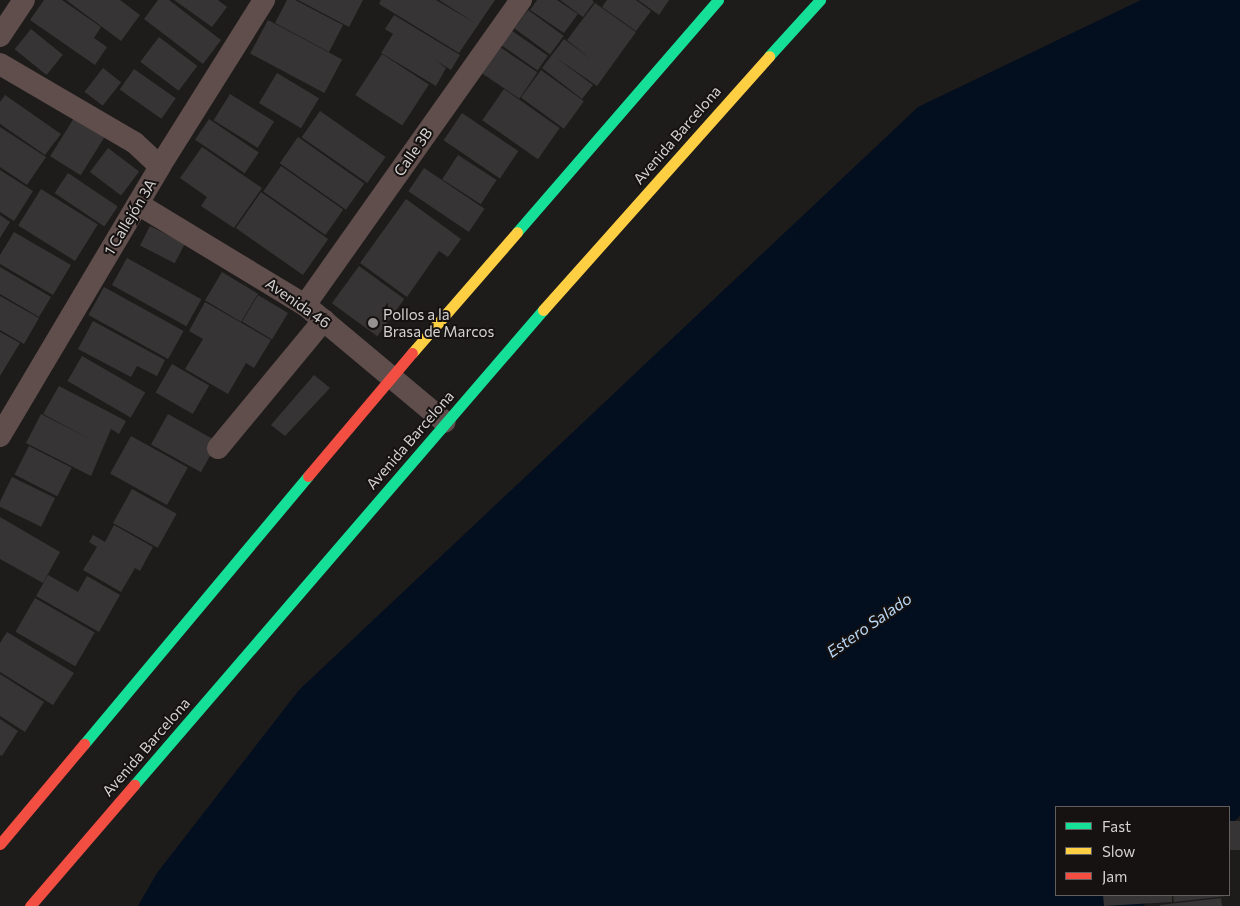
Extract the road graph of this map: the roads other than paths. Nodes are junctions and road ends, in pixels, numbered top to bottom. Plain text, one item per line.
1 (24, 0) edge
2 (264, 0) edge
3 (521, 0) edge
4 (820, 0) edge
5 (716, 1) edge
6 (0, 36) edge
7 (0, 64) edge
8 (160, 166) junction
9 (138, 204) junction
10 (305, 305) junction
11 (324, 320) junction
12 (392, 376) junction
13 (445, 422) junction
14 (0, 436) edge
15 (218, 448) dead end
16 (0, 844) edge
17 (30, 906) edge

1 - 6 street
2 - 8 street, 1 Callejón 3A
3 - 10 street, Calle 3B
4 - 13 main road, Avenida Barcelona
5 - 12 main road
7 - 8 street
8 - 9 street, 1 Callejón 3A
9 - 10 street, Avenida 46
9 - 14 street, 1 Callejón 3A
10 - 11 street, Avenida 46
11 - 12 street, Avenida 46
11 - 15 street
12 - 13 street, Avenida 46
12 - 16 main road
13 - 17 main road, Avenida Barcelona

